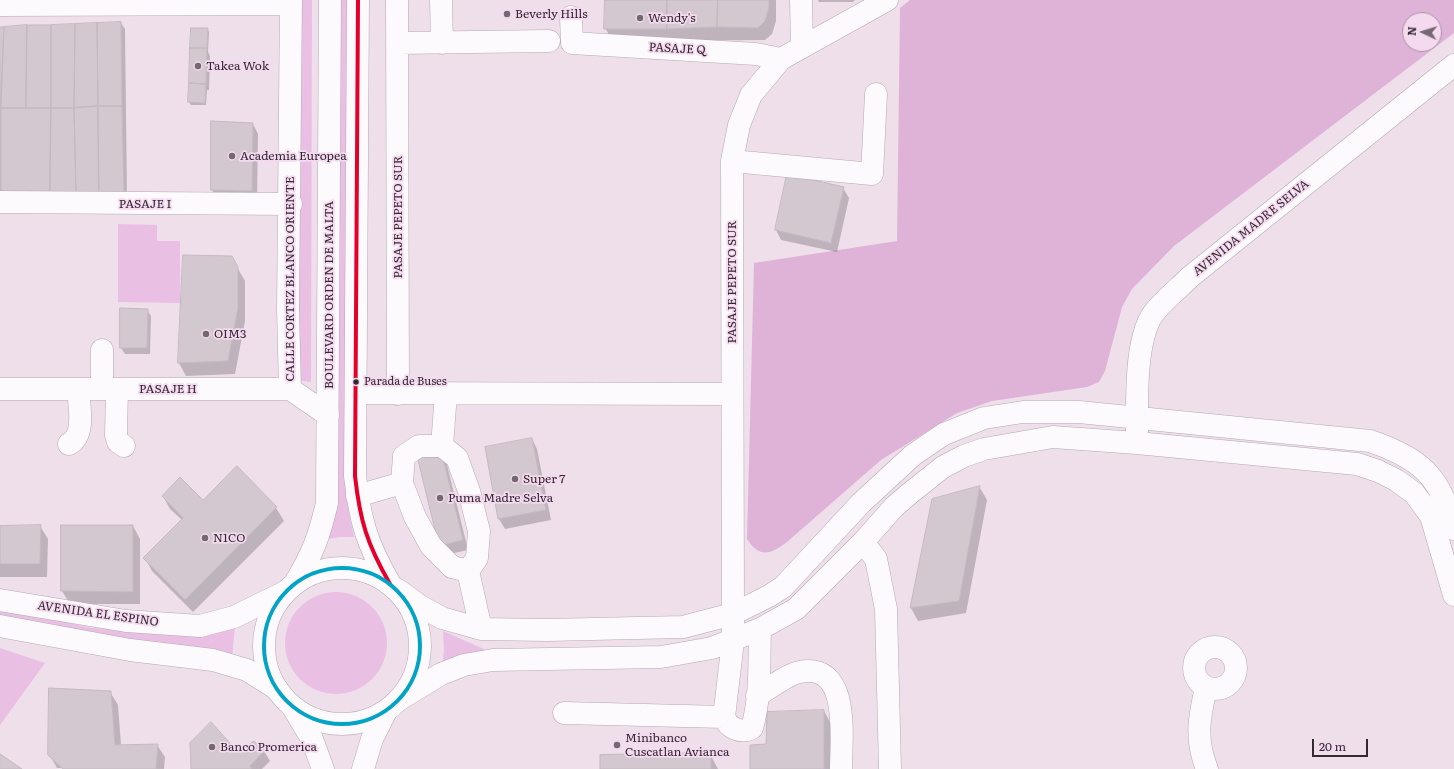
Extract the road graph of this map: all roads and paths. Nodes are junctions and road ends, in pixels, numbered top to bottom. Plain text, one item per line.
1 (330, 0) edge
2 (358, 0) edge
3 (398, 0) edge
4 (441, 0) edge
5 (801, 0) edge
6 (887, 0) edge
7 (291, 2) edge
8 (0, 6) edge
9 (571, 17) dead end
10 (549, 41) dead end
11 (442, 43) junction
12 (398, 44) junction
13 (802, 47) junction
14 (781, 59) junction
15 (1454, 65) edge
16 (876, 94) dead end
17 (732, 161) junction
18 (0, 202) edge
19 (291, 204) junction
20 (102, 350) dead end
21 (110, 389) junction
22 (290, 389) junction
23 (0, 390) edge
24 (78, 390) junction
25 (446, 393) junction
26 (357, 394) junction
27 (398, 394) junction
28 (732, 394) junction
29 (328, 415) junction
30 (1137, 417) junction
31 (1137, 443) junction
32 (69, 444) dead end
33 (124, 446) dead end
34 (442, 446) junction
35 (402, 483) junction
36 (357, 496) junction
37 (1454, 529) edge
38 (863, 542) junction
39 (468, 571) junction
40 (394, 587) junction
41 (290, 588) junction
42 (1454, 595) edge
43 (0, 600) edge
44 (733, 614) junction
45 (0, 626) edge
46 (481, 629) junction
47 (760, 629) junction
48 (732, 641) junction
49 (276, 688) junction
50 (1206, 688) dead end
51 (757, 696) junction
52 (393, 705) junction
53 (294, 708) junction
54 (564, 712) dead end
55 (724, 717) junction
56 (323, 769) edge
57 (363, 769) edge
58 (841, 769) edge
59 (890, 769) edge
60 (1207, 769) edge

1 - 29 main road, BOULEVARD ORDEN DE MALTA
2 - 26 main road
3 - 12 main road, PASAJE PEPETO SUR
4 - 11 main road
5 - 13 main road
6 - 13 main road, PASAJE PEPETO SUR
7 - 8 main road
7 - 19 main road, CALLE CORTEZ BLANCO ORIENTE
9 - 14 main road, PASAJE Q
10 - 11 main road
11 - 12 main road
12 - 27 main road, PASAJE PEPETO SUR
13 - 14 main road, PASAJE PEPETO SUR
14 - 17 main road, PASAJE PEPETO SUR
15 - 30 main road, AVENIDA MADRE SELVA
16 - 17 main road
17 - 28 main road, PASAJE PEPETO SUR
18 - 19 main road, PASAJE I
19 - 22 main road, CALLE CORTEZ BLANCO ORIENTE
20 - 21 main road
21 - 22 main road, PASAJE H
21 - 24 main road, PASAJE H
21 - 33 main road
22 - 29 main road
23 - 24 main road, PASAJE H
24 - 32 main road
25 - 27 main road
25 - 28 main road
25 - 34 main road
26 - 27 main road
26 - 36 main road
28 - 44 main road, PASAJE PEPETO SUR
29 - 41 main road, BOULEVARD ORDEN DE MALTA
30 - 31 main road, AVENIDA MADRE SELVA
30 - 37 main road, AVENIDA EL ESPINO
30 - 44 main road, AVENIDA EL ESPINO
31 - 38 main road
31 - 42 main road
34 - 35 main road
34 - 39 main road
35 - 36 main road
35 - 39 main road
36 - 40 main road
38 - 47 main road
38 - 59 main road
39 - 46 main road
40 - 41 main road, AVENIDA EL ESPINO
40 - 46 main road, AVENIDA EL ESPINO
40 - 52 main road
41 - 43 main road, AVENIDA EL ESPINO
41 - 49 main road, BOULEVARD ORDEN DE MALTA
44 - 46 main road, AVENIDA EL ESPINO
44 - 48 main road, PASAJE PEPETO SUR
45 - 49 main road
47 - 48 main road
47 - 51 main road
48 - 52 main road
48 - 55 main road, PASAJE PEPETO SUR
49 - 53 main road
50 - 60 main road
51 - 55 main road
51 - 58 main road
52 - 53 main road
52 - 57 main road
53 - 56 main road
54 - 55 main road

